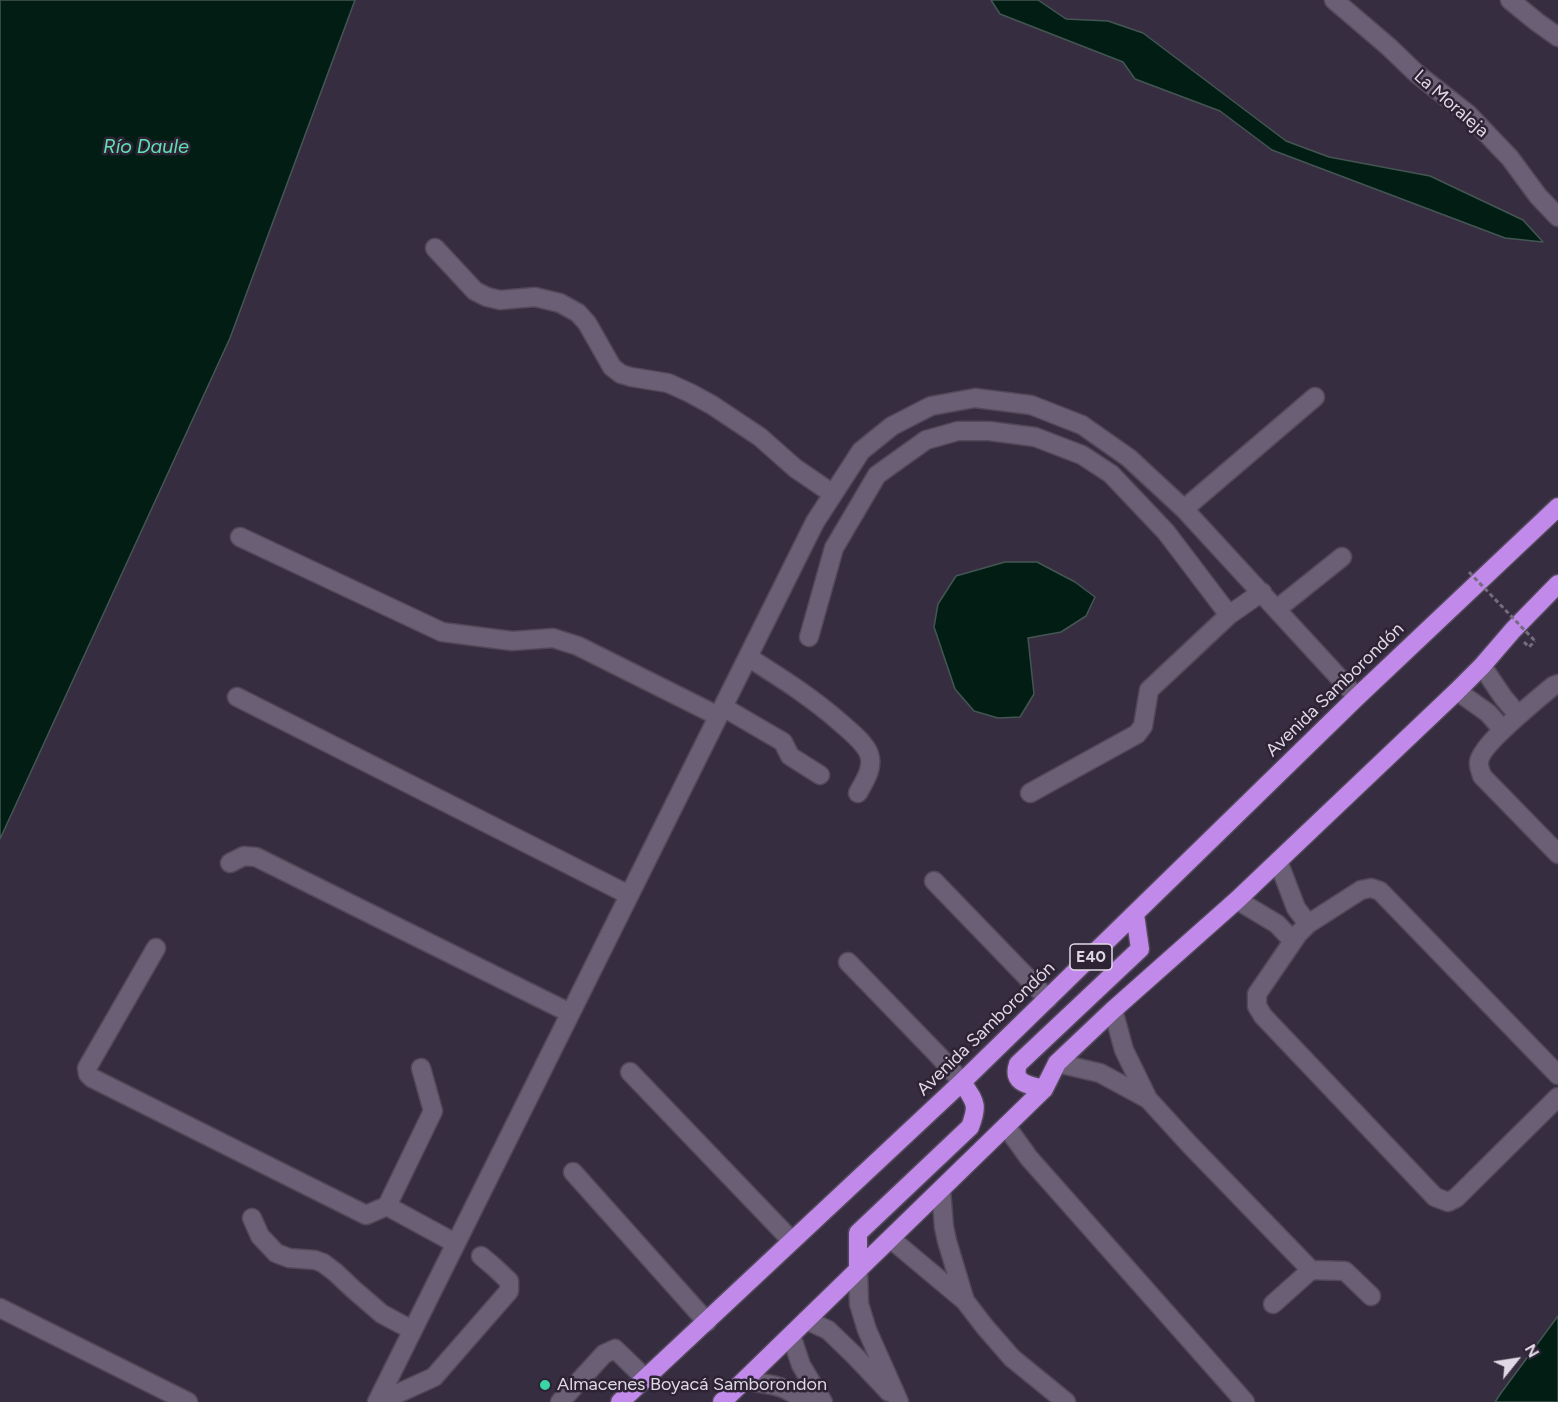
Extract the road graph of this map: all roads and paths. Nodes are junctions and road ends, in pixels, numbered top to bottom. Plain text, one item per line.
1 (1334, 0) edge
2 (1510, 0) edge
3 (1558, 37) edge
4 (1558, 217) edge
5 (435, 248) dead end
6 (1315, 397) dead end
7 (833, 495) junction
8 (1558, 507) edge
9 (1185, 509) junction
10 (240, 537) dead end
11 (1341, 557) dead end
12 (1469, 572) dead end
13 (1558, 584) edge
14 (1262, 592) junction
15 (1558, 599) edge
16 (1277, 609) junction
17 (1531, 611) junction
18 (1229, 615) junction
19 (809, 637) dead end
20 (1521, 638) dead end
21 (748, 657) junction
22 (1482, 666) junction
23 (1558, 684) edge
24 (1457, 691) junction
25 (237, 697) dead end
26 (1357, 697) junction
27 (721, 712) junction
28 (1518, 715) junction
29 (1503, 730) junction
30 (820, 775) dead end
31 (858, 793) dead end
32 (1030, 793) dead end
33 (1558, 854) edge
34 (1278, 861) junction
35 (230, 863) dead end
36 (934, 881) dead end
37 (629, 895) junction
38 (1237, 900) junction
39 (1135, 914) junction
40 (1308, 924) junction
41 (1293, 940) junction
42 (156, 948) dead end
43 (848, 962) dead end
44 (1048, 999) junction
45 (1113, 1010) junction
46 (570, 1013) junction
47 (1057, 1063) junction
48 (421, 1068) dead end
49 (630, 1072) dead end
50 (1558, 1075) edge
51 (962, 1082) junction
52 (1044, 1089) junction
53 (1558, 1097) edge
54 (1148, 1099) junction
55 (1006, 1126) junction
56 (573, 1172) dead end
57 (941, 1190) junction
58 (387, 1206) junction
59 (252, 1218) dead end
60 (891, 1239) junction
61 (792, 1241) junction
62 (455, 1243) junction
63 (480, 1256) dead end
64 (858, 1270) junction
65 (1311, 1270) junction
66 (1371, 1296) dead end
67 (965, 1301) junction
68 (1273, 1304) dead end
69 (0, 1308) edge
70 (806, 1320) junction
71 (706, 1322) junction
72 (412, 1330) junction
73 (791, 1335) junction
74 (645, 1378) junction
75 (744, 1381) junction
76 (188, 1402) edge
77 (378, 1402) edge
78 (560, 1402) edge
79 (620, 1402) edge
80 (722, 1402) edge
81 (804, 1402) edge
82 (823, 1402) edge
83 (899, 1402) edge
84 (1066, 1402) edge
85 (1245, 1402) edge

1 - 4 street, La Moraleja
2 - 3 street
5 - 7 street
6 - 9 street
7 - 9 street
7 - 21 street
8 - 26 highway, Avenida Samborondón / E40
9 - 14 street
10 - 27 street
11 - 16 street
12 - 20 path, bridge
13 - 17 highway
14 - 16 street
14 - 18 street
15 - 17 street
16 - 26 street
17 - 22 highway
18 - 19 street
18 - 32 street
21 - 27 street
21 - 31 street
22 - 24 highway
22 - 28 street
23 - 28 street
24 - 29 street
24 - 34 highway
25 - 37 street
26 - 39 highway, Avenida Samborondón / E40
27 - 30 street
27 - 37 street
28 - 29 street
29 - 33 street
34 - 38 highway
34 - 40 street
35 - 46 street
36 - 44 street
37 - 46 street
38 - 41 street
38 - 45 highway
39 - 44 highway, Avenida Samborondón / E40
39 - 52 highway
40 - 41 street
40 - 50 street
41 - 53 street
42 - 58 street
43 - 51 street
44 - 51 highway, Avenida Samborondón / E40
45 - 47 highway
45 - 54 street
46 - 62 street
47 - 52 highway
47 - 54 street
48 - 58 street
49 - 61 street
51 - 61 highway, Avenida Samborondón / E40
51 - 64 highway
52 - 55 highway
54 - 65 street
55 - 57 highway
55 - 85 street
56 - 71 street
57 - 60 highway
57 - 67 street
58 - 62 street
59 - 72 street
60 - 64 highway
60 - 67 street
61 - 71 highway, Avenida Samborondón / E40
62 - 72 street
63 - 77 street
64 - 70 highway
64 - 83 street
65 - 66 street
65 - 68 street
67 - 84 street
69 - 76 street
70 - 73 highway
70 - 83 street
71 - 74 highway, Avenida Samborondón / E40
72 - 77 street
73 - 75 highway
73 - 82 street
74 - 78 street
74 - 79 highway, Avenida Samborondón / E40
75 - 80 highway
75 - 81 street

